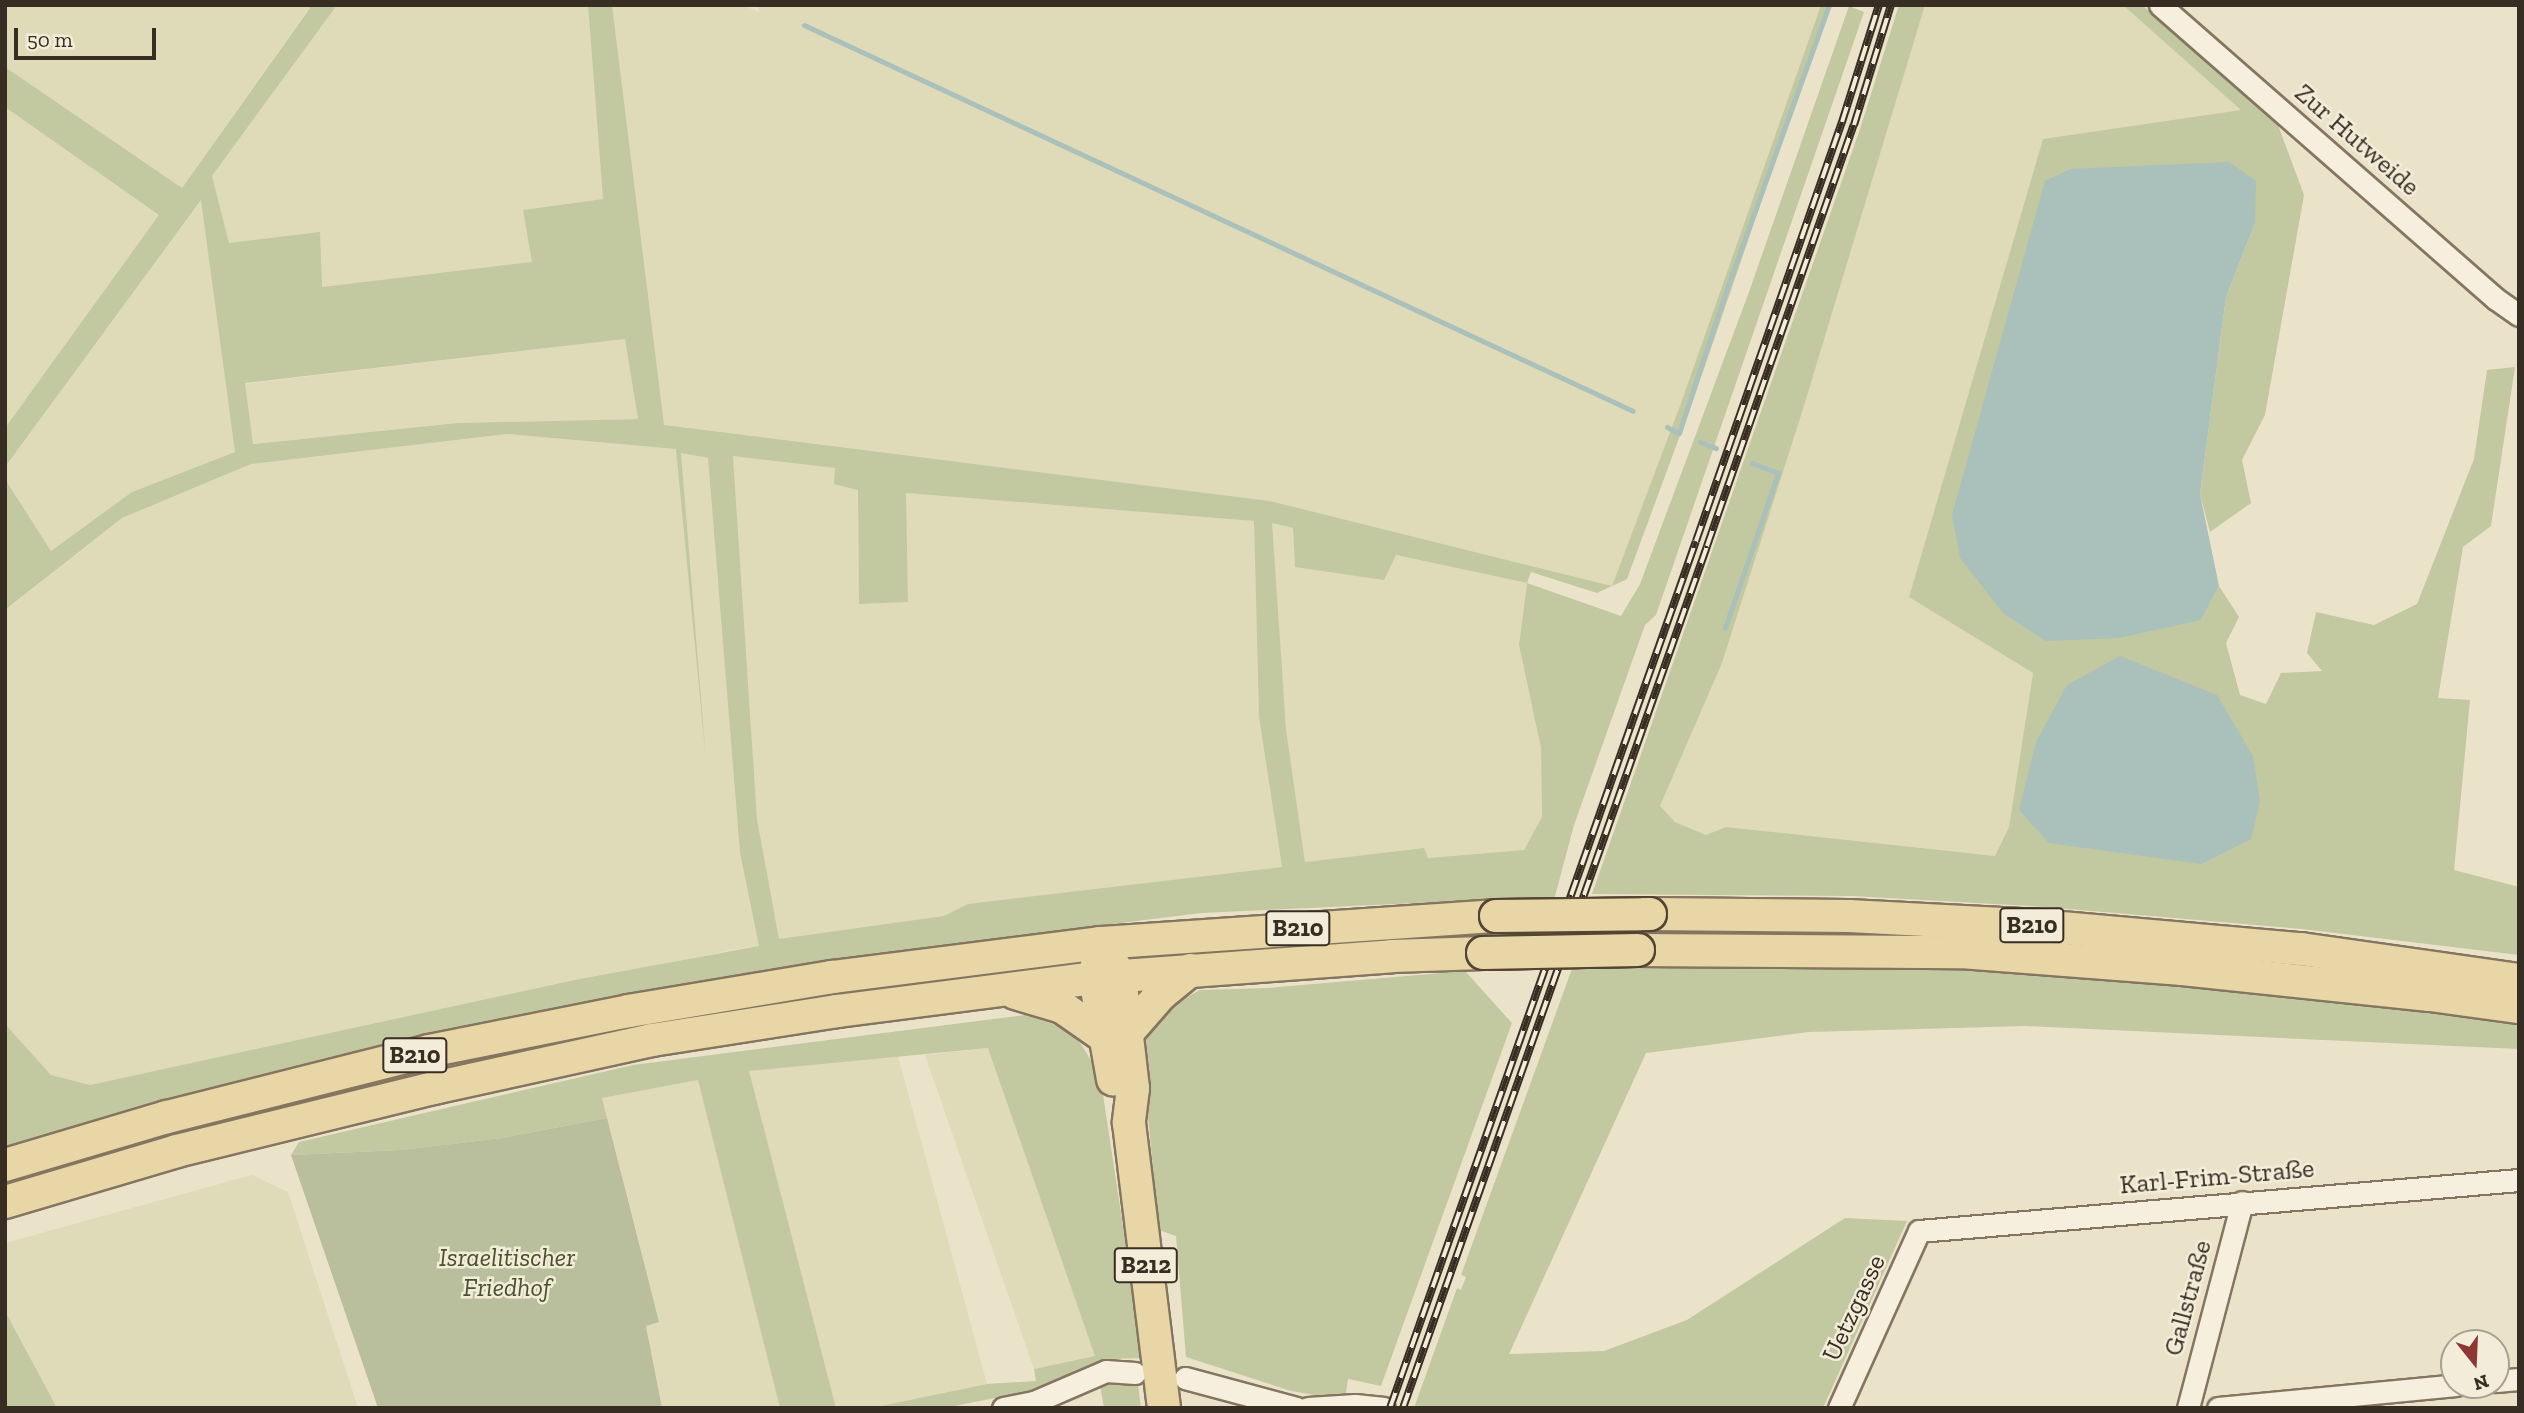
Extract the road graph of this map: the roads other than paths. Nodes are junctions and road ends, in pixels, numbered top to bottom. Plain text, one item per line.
1 (2160, 5) edge
2 (2519, 315) edge
3 (1100, 943) junction
4 (2412, 963) junction
5 (2519, 968) edge
6 (1191, 970) junction
7 (1108, 977) junction
8 (2519, 980) edge
9 (1000, 990) junction
10 (2519, 1007) edge
11 (1116, 1035) junction
12 (5, 1165) edge
13 (2519, 1180) edge
14 (5, 1202) edge
15 (2242, 1202) junction
16 (1919, 1231) joint
17 (1135, 1373) dead end
18 (1185, 1378) dead end
19 (2440, 1387) edge
20 (1003, 1408) edge
21 (1164, 1408) edge
22 (1297, 1408) edge
23 (1308, 1408) edge
24 (1384, 1408) edge
25 (1839, 1408) edge
26 (2188, 1408) edge
27 (2218, 1408) edge

1 - 2 street, Zur Hutweide
3 - 4 main road, B210, bridge
3 - 7 main road, B212
3 - 12 main road, B210
4 - 5 main road, B210
4 - 8 main road, B210
6 - 7 main road, B210
6 - 10 main road, B210, bridge
6 - 11 main road
7 - 9 main road, B210
7 - 11 main road, B212
9 - 11 main road
9 - 14 main road, B210
11 - 21 main road, B212
13 - 15 street, Karl-Frim-Straße
15 - 16 street, Karl-Frim-Straße
15 - 26 street, Gallstraße
16 - 25 street, Uetzgasse
17 - 20 street
18 - 22 street
19 - 27 street
23 - 24 street

